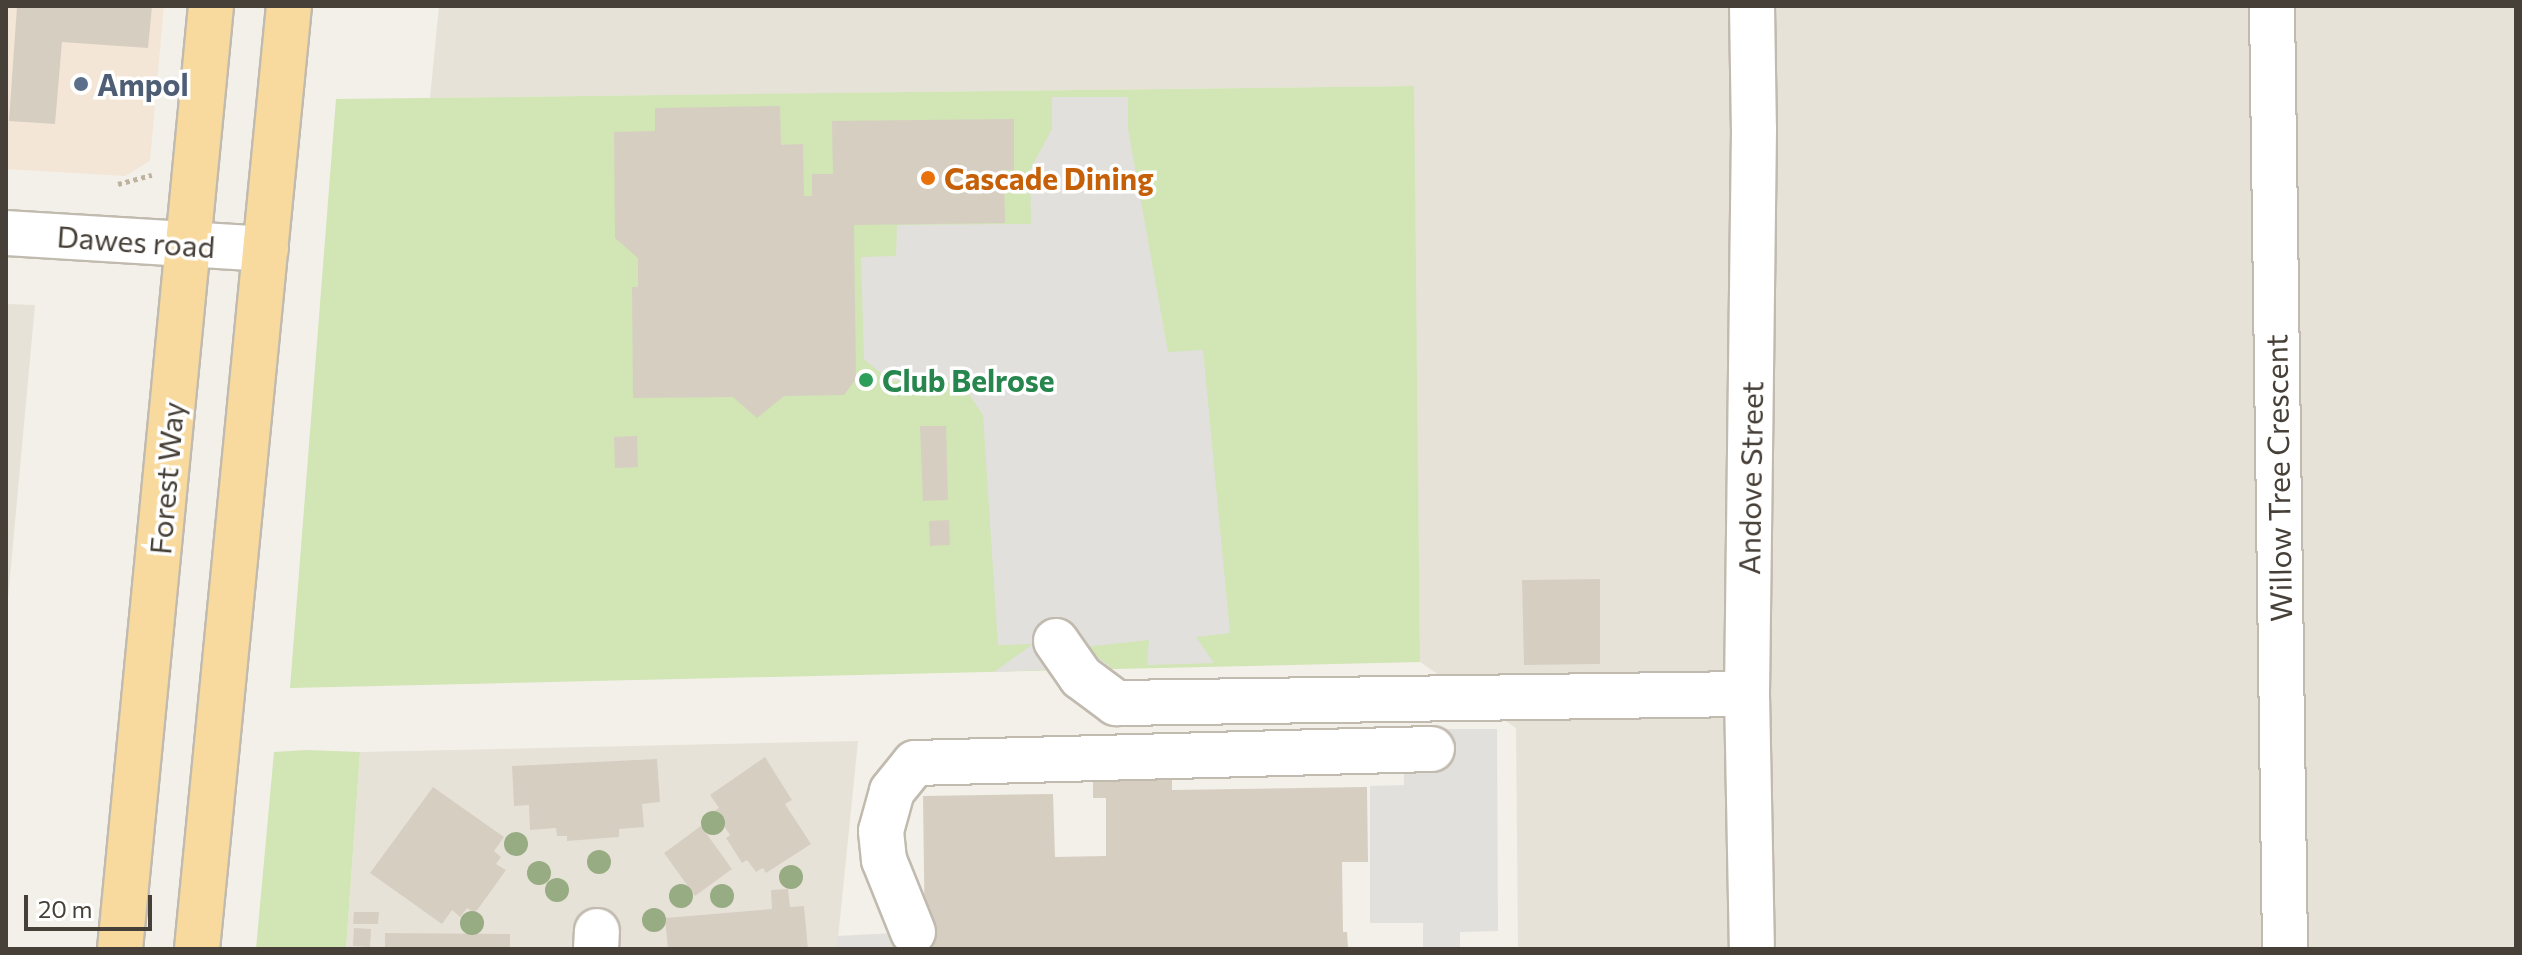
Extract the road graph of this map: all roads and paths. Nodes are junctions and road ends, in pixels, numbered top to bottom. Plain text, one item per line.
1 (211, 6) edge
2 (289, 6) edge
3 (1752, 6) edge
4 (2272, 6) edge
5 (6, 233) edge
6 (186, 245) junction
7 (266, 249) junction
8 (1056, 641) dead end
9 (1747, 694) junction
10 (1432, 749) dead end
11 (913, 932) dead end
12 (120, 949) edge
13 (197, 949) edge
14 (1752, 949) edge
15 (2285, 949) edge

1 - 6 main road, Forest Way
2 - 7 main road
3 - 9 street, Andove Street
4 - 15 street, Willow Tree Crescent
5 - 6 street, Dawes road
6 - 7 street, Dawes road
6 - 12 main road, Forest Way
7 - 13 main road
8 - 9 street
9 - 14 street, Andove Street
10 - 11 street

